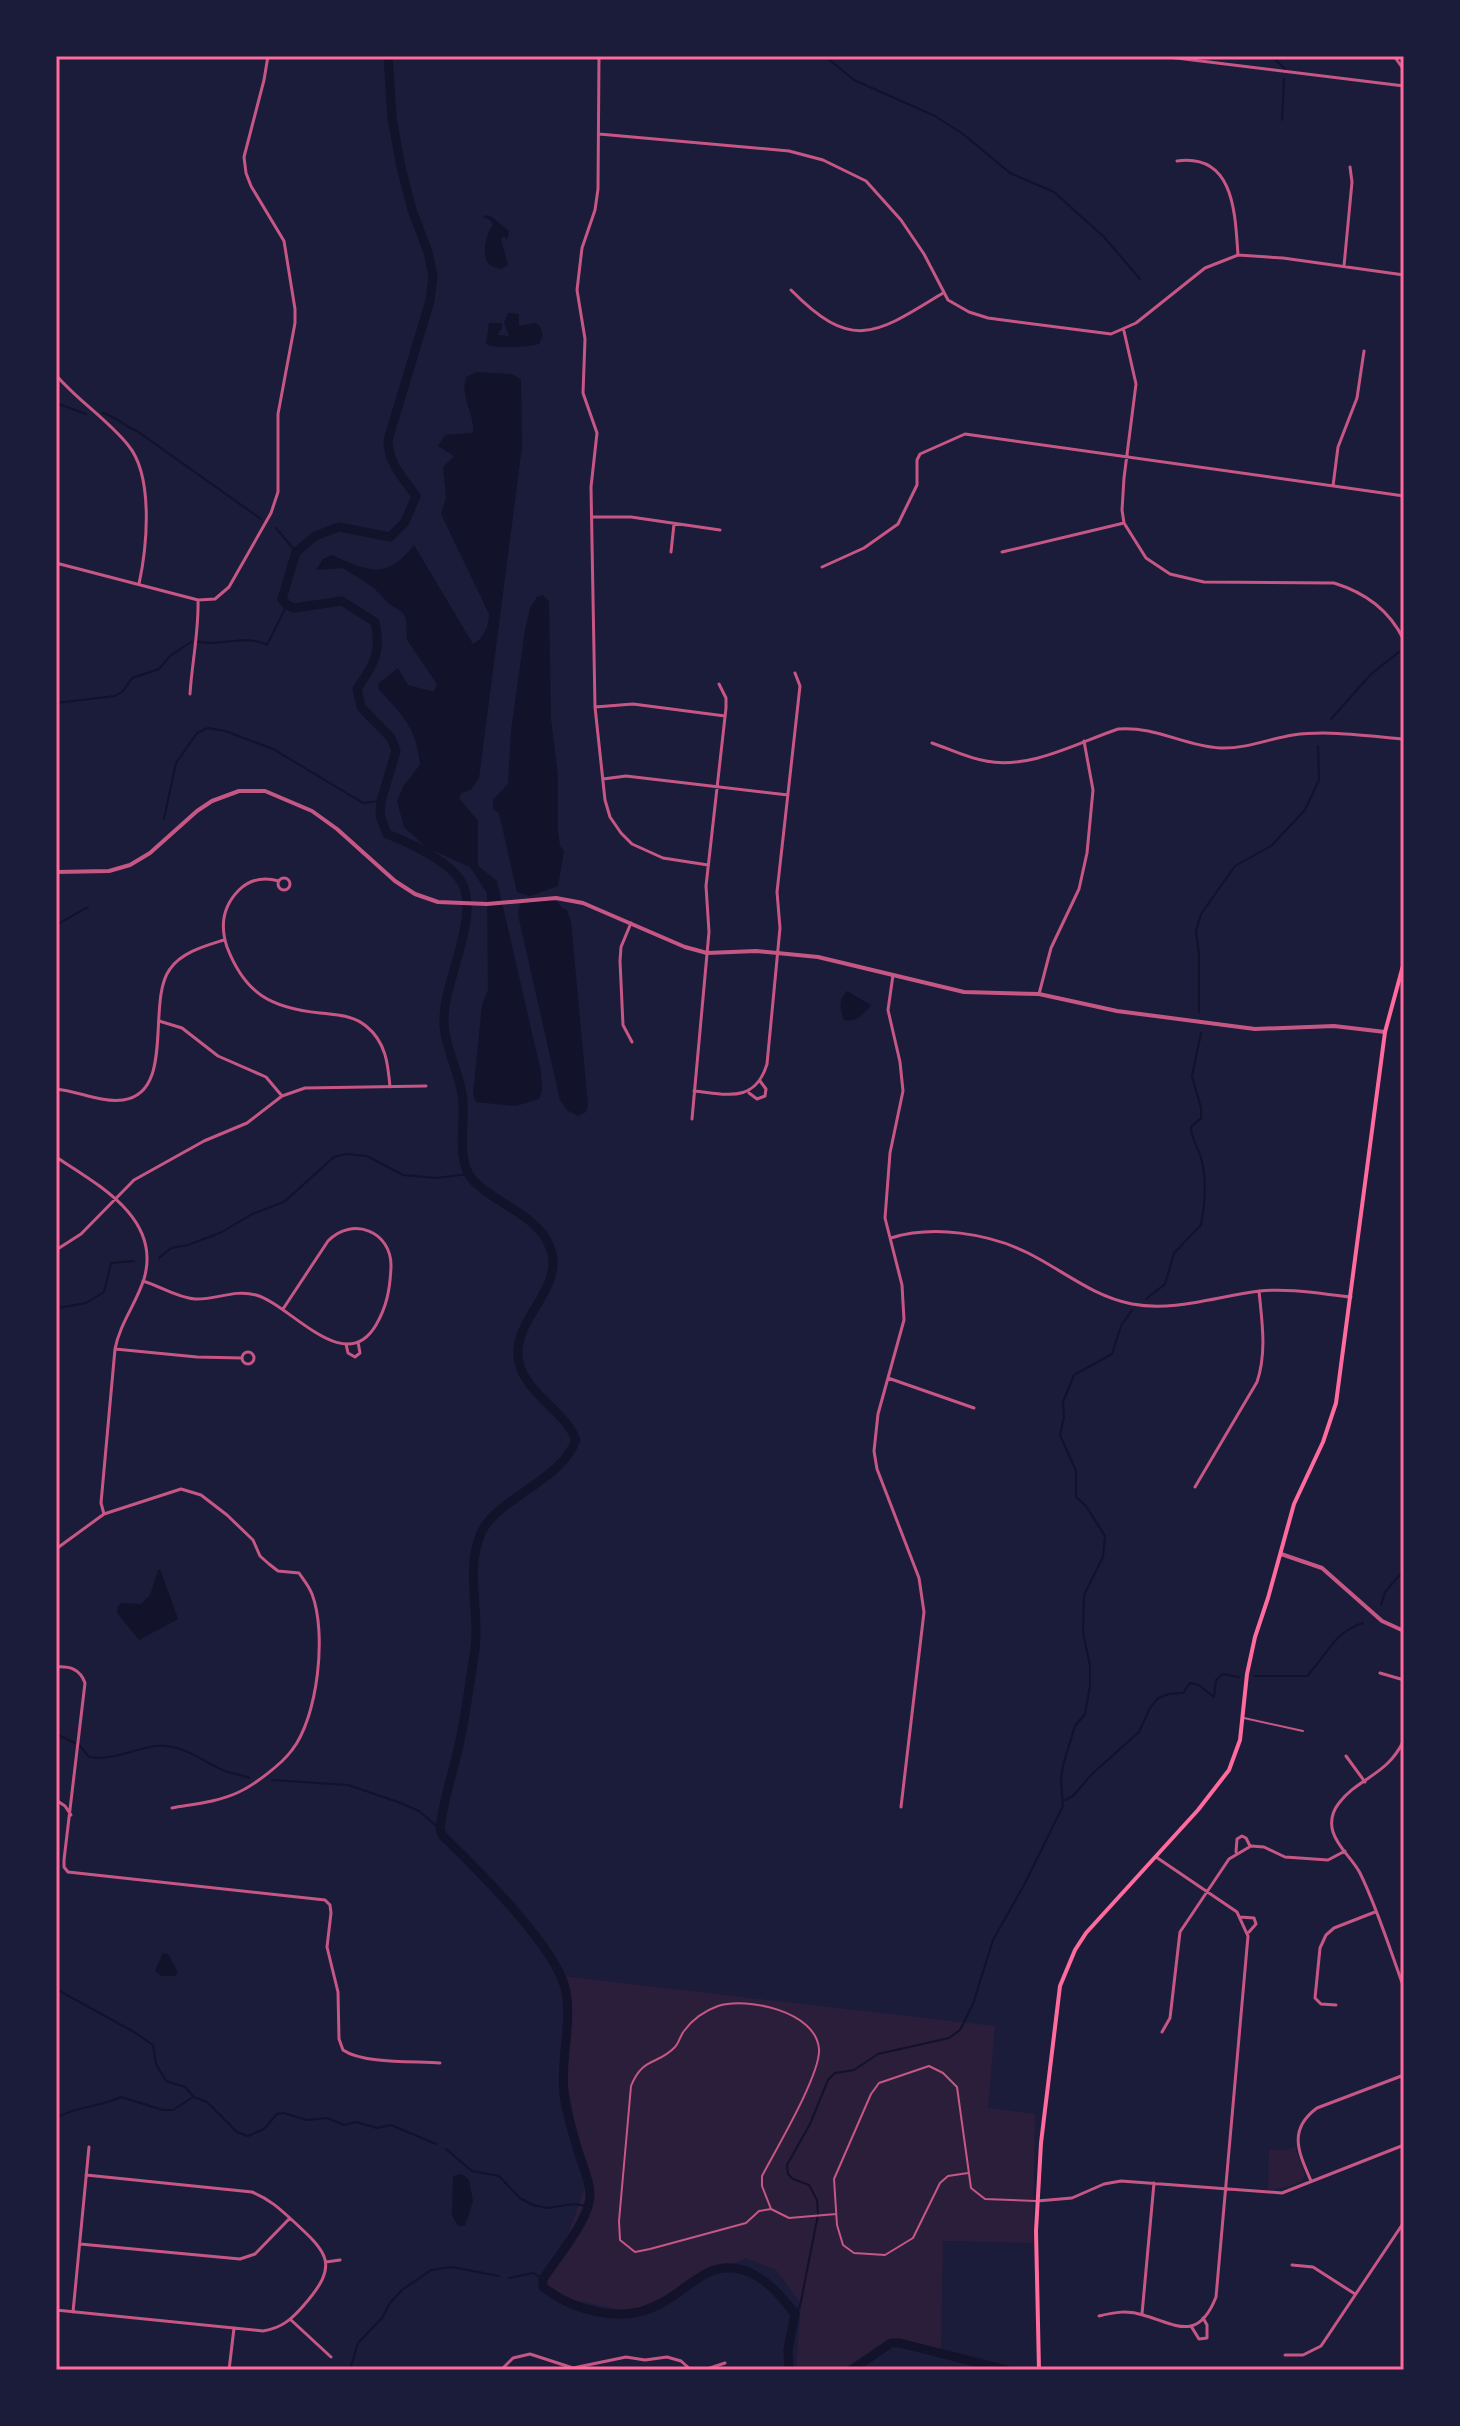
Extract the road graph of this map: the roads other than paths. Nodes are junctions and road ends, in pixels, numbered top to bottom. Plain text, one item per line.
1 (268, 56) edge
2 (599, 56) edge
3 (1160, 56) edge
4 (1208, 56) edge
5 (1394, 56) edge
6 (1210, 63) junction
7 (1404, 70) edge
8 (1404, 86) edge
9 (599, 134) junction
10 (1177, 161) dead end
11 (1350, 167) dead end
12 (1238, 255) junction
13 (1344, 266) junction
14 (1404, 275) edge
15 (791, 290) dead end
16 (943, 293) junction
17 (1123, 330) junction
18 (1364, 351) dead end
19 (56, 375) edge
20 (1127, 459) junction
21 (1333, 486) junction
22 (1404, 496) edge
23 (592, 517) junction
24 (674, 523) junction
25 (1124, 523) junction
26 (720, 530) dead end
27 (671, 552) dead end
28 (1002, 552) dead end
29 (56, 563) edge
30 (822, 567) dead end
31 (139, 584) junction
32 (198, 600) junction
33 (1404, 640) edge
34 (795, 673) dead end
35 (719, 684) dead end
36 (190, 694) dead end
37 (595, 707) junction
38 (725, 716) junction
39 (1404, 739) edge
40 (1084, 741) junction
41 (932, 743) dead end
42 (603, 779) junction
43 (715, 787) junction
44 (788, 795) junction
45 (708, 865) junction
46 (56, 872) edge
47 (279, 881) dead end
48 (631, 923) junction
49 (225, 939) junction
50 (707, 953) junction
51 (778, 953) junction
52 (1404, 962) edge
53 (893, 975) junction
54 (1039, 994) junction
55 (159, 1021) junction
56 (1385, 1032) junction
57 (632, 1042) dead end
58 (760, 1081) junction
59 (426, 1086) dead end
60 (390, 1087) junction
61 (56, 1089) edge
62 (694, 1091) junction
63 (748, 1091) junction
64 (282, 1096) junction
65 (692, 1119) dead end
66 (56, 1157) edge
67 (116, 1198) junction
68 (891, 1238) junction
69 (56, 1250) edge
70 (143, 1281) junction
71 (1259, 1291) junction
72 (1351, 1297) junction
73 (283, 1309) junction
74 (358, 1342) junction
75 (346, 1344) junction
76 (115, 1349) junction
77 (242, 1358) dead end
78 (888, 1378) junction
79 (974, 1408) dead end
80 (1195, 1487) dead end
81 (104, 1514) junction
82 (56, 1549) edge
83 (1281, 1554) junction
84 (1404, 1631) edge
85 (56, 1667) edge
86 (1380, 1673) dead end
87 (1404, 1680) edge
88 (1243, 1717) junction
89 (1303, 1731) dead end
90 (1404, 1740) edge
91 (1346, 1756) dead end
92 (1365, 1782) junction
93 (56, 1800) edge
94 (901, 1807) dead end
95 (172, 1808) dead end
96 (71, 1815) junction
97 (1250, 1846) junction
98 (1345, 1851) junction
99 (1236, 1853) junction
100 (1156, 1857) junction
101 (1207, 1892) junction
102 (1375, 1912) junction
103 (1240, 1917) junction
104 (1248, 1933) junction
105 (1404, 1988) edge
106 (1336, 2005) dead end
107 (1162, 2032) dead end
108 (440, 2063) dead end
109 (1404, 2075) edge
110 (89, 2147) dead end
111 (1403, 2147) edge
112 (968, 2173) junction
113 (86, 2175) junction
114 (1311, 2182) junction
115 (1154, 2183) junction
116 (1226, 2190) junction
117 (1037, 2201) junction
118 (771, 2209) junction
119 (836, 2214) junction
120 (290, 2218) junction
121 (1404, 2222) edge
122 (80, 2244) junction
123 (340, 2260) dead end
124 (326, 2262) junction
125 (1292, 2265) dead end
126 (1356, 2295) junction
127 (56, 2310) edge
128 (73, 2312) junction
129 (1142, 2314) junction
130 (1099, 2316) dead end
131 (1203, 2318) junction
132 (291, 2320) junction
133 (1191, 2325) junction
134 (234, 2328) junction
135 (1285, 2355) dead end
136 (331, 2357) dead end
137 (725, 2363) dead end
138 (229, 2370) edge
139 (501, 2370) edge
140 (691, 2370) edge
141 (704, 2370) edge
142 (1039, 2370) edge

1 - 32 street
2 - 9 street
3 - 6 street
4 - 6 street
5 - 7 street
6 - 8 street
9 - 16 street
9 - 23 street
10 - 12 street
11 - 13 street
12 - 13 street
12 - 17 street
13 - 14 street
15 - 16 street
16 - 17 street
17 - 20 street
18 - 21 street
19 - 31 street
20 - 21 street
20 - 25 street
20 - 30 street
21 - 22 street
23 - 24 street
23 - 37 street
24 - 26 street
24 - 27 street
25 - 28 street
25 - 33 street
29 - 31 street
31 - 32 street
32 - 36 street
34 - 44 street
35 - 38 street
37 - 38 street
37 - 42 street
38 - 43 street
39 - 40 street
40 - 41 street
40 - 54 street
42 - 43 street
42 - 45 street
43 - 44 street
43 - 45 street
44 - 51 street
45 - 50 street
46 - 48 street
47 - 49 street
48 - 50 street
48 - 57 street
49 - 55 street
49 - 60 street
50 - 51 street
50 - 62 street
51 - 53 street
51 - 58 street
52 - 56 main road
53 - 54 street
53 - 68 street
54 - 56 street
55 - 61 street
55 - 64 street
56 - 72 main road
58 - 63 street
58 - 63 street
59 - 60 street
60 - 64 street
62 - 63 street
62 - 65 street
64 - 67 street
66 - 67 street
67 - 69 street
67 - 70 street
68 - 71 street
68 - 78 street
70 - 73 street
70 - 76 street
71 - 72 street
71 - 80 street
72 - 83 main road
73 - 74 street
73 - 75 street
74 - 75 street
74 - 75 street
76 - 77 street
76 - 81 street
78 - 79 street
78 - 94 street
81 - 82 street
81 - 95 street
83 - 84 street
83 - 88 main road
85 - 96 street
86 - 87 street
88 - 89 lane
88 - 100 main road
90 - 92 street
91 - 92 street
92 - 98 street
93 - 96 street
96 - 108 street
97 - 98 street
97 - 99 street
97 - 99 street
98 - 102 street
99 - 101 street
100 - 101 street
100 - 117 main road
101 - 103 street
101 - 107 street
102 - 105 street
102 - 106 street
103 - 104 street
103 - 104 street
104 - 116 street
109 - 114 street
110 - 113 street
111 - 114 street
112 - 117 lane
112 - 119 lane
112 - 119 lane
113 - 120 street
113 - 122 street
114 - 116 street
115 - 116 street
115 - 117 street
115 - 129 street
116 - 131 street
117 - 142 main road
118 - 118 lane
118 - 119 lane
120 - 122 street
120 - 124 street
121 - 126 street
122 - 128 street
123 - 124 street
124 - 132 street
125 - 126 street
126 - 135 street
127 - 128 street
128 - 134 street
129 - 130 street
129 - 133 street
131 - 133 street
131 - 133 street
132 - 134 street
132 - 136 street
134 - 138 street
137 - 141 street
139 - 140 street

